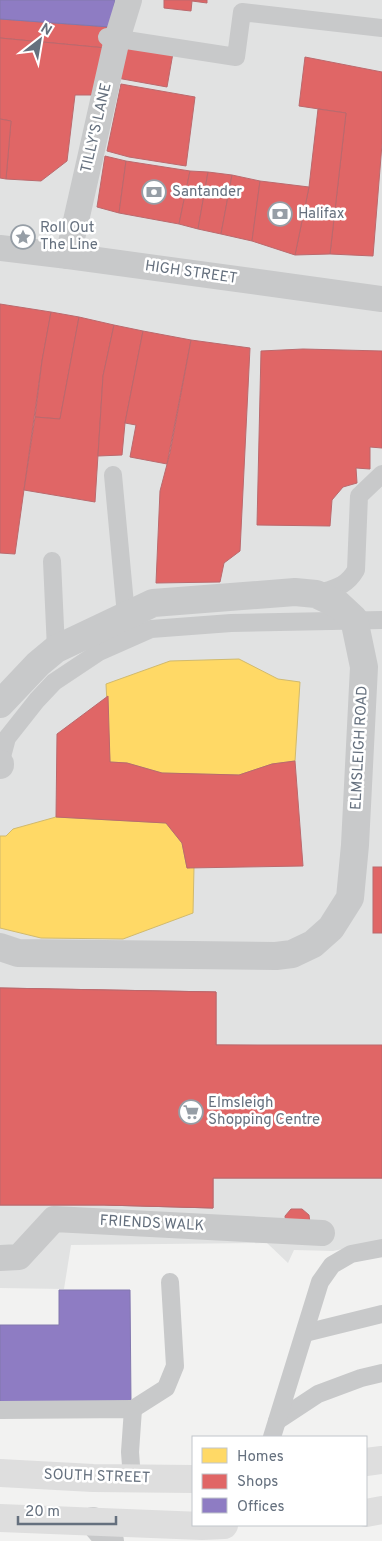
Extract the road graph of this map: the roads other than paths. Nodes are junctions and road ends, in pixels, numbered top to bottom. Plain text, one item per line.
1 (129, 0) edge
2 (382, 28) edge
3 (111, 38) junction
4 (0, 248) edge
5 (68, 256) junction
6 (381, 293) edge
7 (382, 474) edge
8 (113, 475) dead end
9 (52, 561) dead end
10 (316, 594) junction
11 (126, 615) junction
12 (382, 620) edge
13 (56, 649) junction
14 (0, 704) edge
15 (0, 764) edge
16 (0, 946) edge
17 (322, 1233) dead end
18 (382, 1248) edge
19 (0, 1258) edge
20 (170, 1282) dead end
21 (382, 1314) edge
22 (305, 1333) junction
23 (382, 1373) edge
24 (133, 1409) junction
25 (0, 1410) edge
26 (275, 1429) edge
27 (382, 1460) edge
28 (367, 1462) edge
29 (0, 1473) edge
30 (132, 1479) junction
31 (192, 1480) edge
32 (382, 1510) edge
33 (367, 1513) edge
34 (0, 1518) edge
35 (101, 1531) edge
36 (205, 1531) edge

1 - 3 street, TILLY'S LANE
2 - 3 lane
3 - 5 street, TILLY'S LANE
4 - 5 street, HIGH STREET
5 - 6 street, HIGH STREET
7 - 10 lane
8 - 11 lane
9 - 13 lane
10 - 11 street, ELMSLEIGH ROAD
10 - 16 street, ELMSLEIGH ROAD
11 - 13 street, ELMSLEIGH ROAD
12 - 15 lane
13 - 14 street, ELMSLEIGH ROAD
17 - 19 street, FRIENDS WALK
18 - 22 lane
20 - 24 lane
21 - 22 lane
22 - 26 lane
23 - 26 lane
24 - 25 lane
24 - 30 lane
27 - 28 main road
29 - 30 main road, SOUTH STREET
30 - 31 main road, SOUTH STREET
32 - 33 main road
34 - 35 main road
35 - 36 main road

